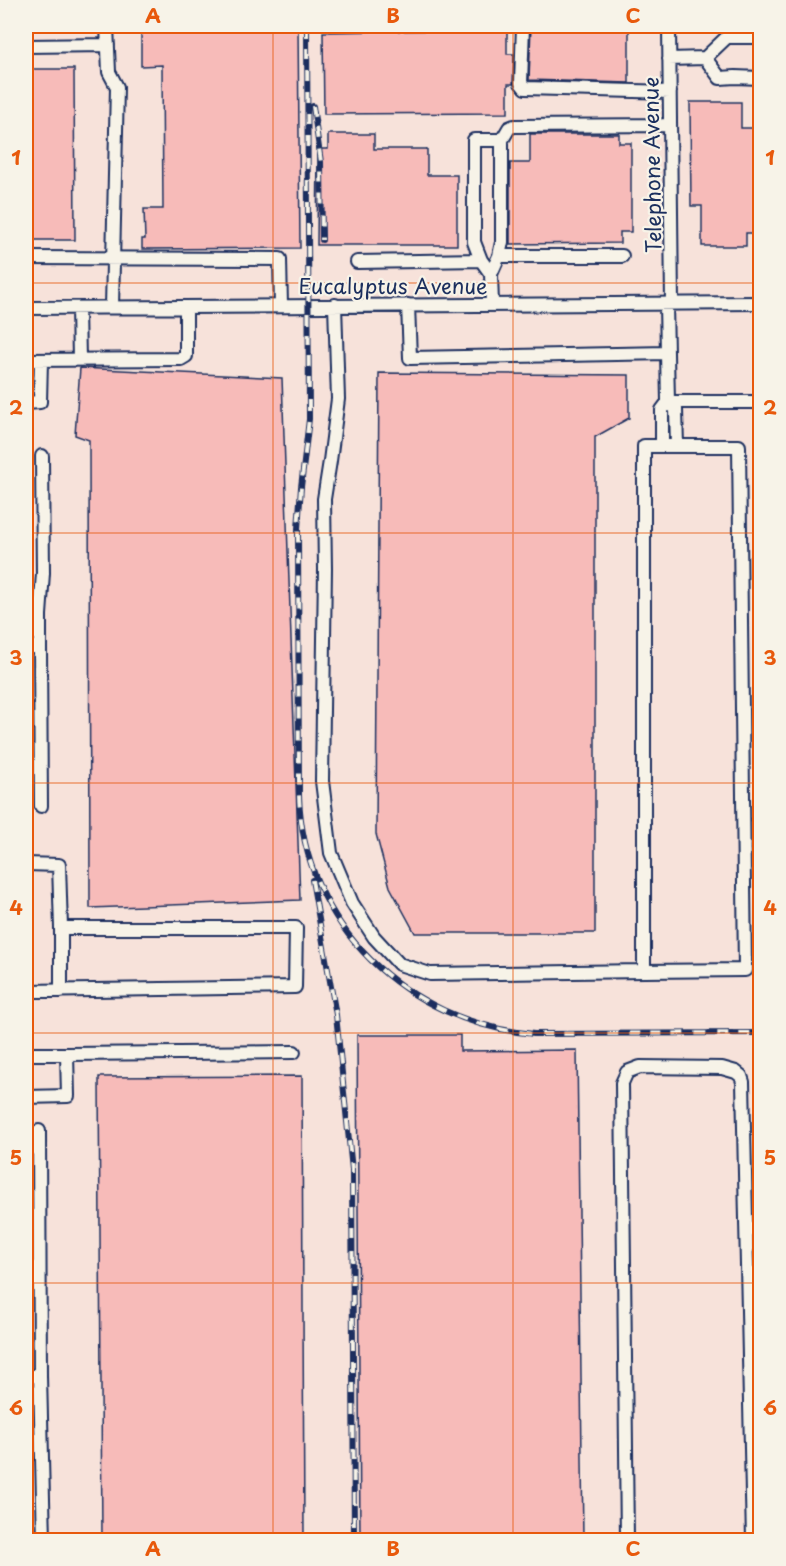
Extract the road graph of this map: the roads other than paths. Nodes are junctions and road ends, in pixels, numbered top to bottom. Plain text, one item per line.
1 (107, 26) edge
2 (523, 26) edge
3 (669, 26) edge
4 (760, 37) edge
5 (108, 45) junction
6 (26, 46) edge
7 (705, 58) junction
8 (669, 59) junction
9 (760, 78) edge
10 (670, 92) junction
11 (670, 125) junction
12 (502, 140) junction
13 (622, 255) dead end
14 (499, 256) junction
15 (26, 258) edge
16 (113, 258) junction
17 (481, 260) junction
18 (357, 262) dead end
19 (491, 274) junction
20 (669, 303) junction
21 (760, 303) edge
22 (492, 304) junction
23 (408, 305) junction
24 (281, 306) junction
25 (335, 306) junction
26 (186, 307) junction
27 (26, 308) edge
28 (78, 308) junction
29 (112, 308) junction
30 (667, 352) junction
31 (26, 360) edge
32 (41, 360) junction
33 (78, 360) junction
34 (668, 402) junction
35 (760, 402) edge
36 (26, 403) edge
37 (662, 446) junction
38 (677, 446) junction
39 (42, 456) dead end
40 (26, 615) edge
41 (39, 615) junction
42 (26, 647) edge
43 (39, 647) junction
44 (41, 806) dead end
45 (26, 864) edge
46 (61, 928) junction
47 (644, 971) junction
48 (26, 991) edge
49 (61, 991) junction
50 (294, 1052) dead end
51 (26, 1054) edge
52 (67, 1054) junction
53 (26, 1097) edge
54 (39, 1131) dead end
55 (40, 1376) junction
56 (26, 1377) edge
57 (44, 1540) edge
58 (627, 1540) edge
59 (753, 1540) edge

1 - 5 street
2 - 10 street
3 - 8 street, Telephone Avenue
4 - 7 street
5 - 6 street
5 - 16 street
7 - 8 street
7 - 9 street
8 - 10 street, Telephone Avenue
10 - 11 street, Telephone Avenue
11 - 12 street
11 - 20 street, Telephone Avenue
12 - 14 street
12 - 17 street
13 - 14 street
14 - 19 street
15 - 16 street
16 - 24 street
16 - 29 street
17 - 18 street
17 - 19 street
19 - 22 street
20 - 21 street, Eucalyptus Avenue
20 - 22 street, Eucalyptus Avenue
20 - 30 street, Telephone Avenue
22 - 23 street, Eucalyptus Avenue
23 - 25 street, Eucalyptus Avenue
23 - 30 street
24 - 25 street, Eucalyptus Avenue
24 - 26 street, Eucalyptus Avenue
25 - 47 street
26 - 29 street, Eucalyptus Avenue
26 - 33 street
27 - 28 street, Eucalyptus Avenue
28 - 29 street, Eucalyptus Avenue
28 - 33 street
30 - 34 street, Telephone Avenue
31 - 32 street
32 - 33 street
32 - 36 street
34 - 35 street
34 - 37 street
34 - 38 street
37 - 38 street
37 - 47 street
38 - 47 street
39 - 41 street
40 - 41 street
41 - 43 street
42 - 43 street
43 - 44 street
45 - 46 street
46 - 49 street
46 - 49 street
48 - 49 street
50 - 52 street
51 - 52 street
52 - 53 street
54 - 55 street
55 - 56 street
55 - 57 street
58 - 59 street

